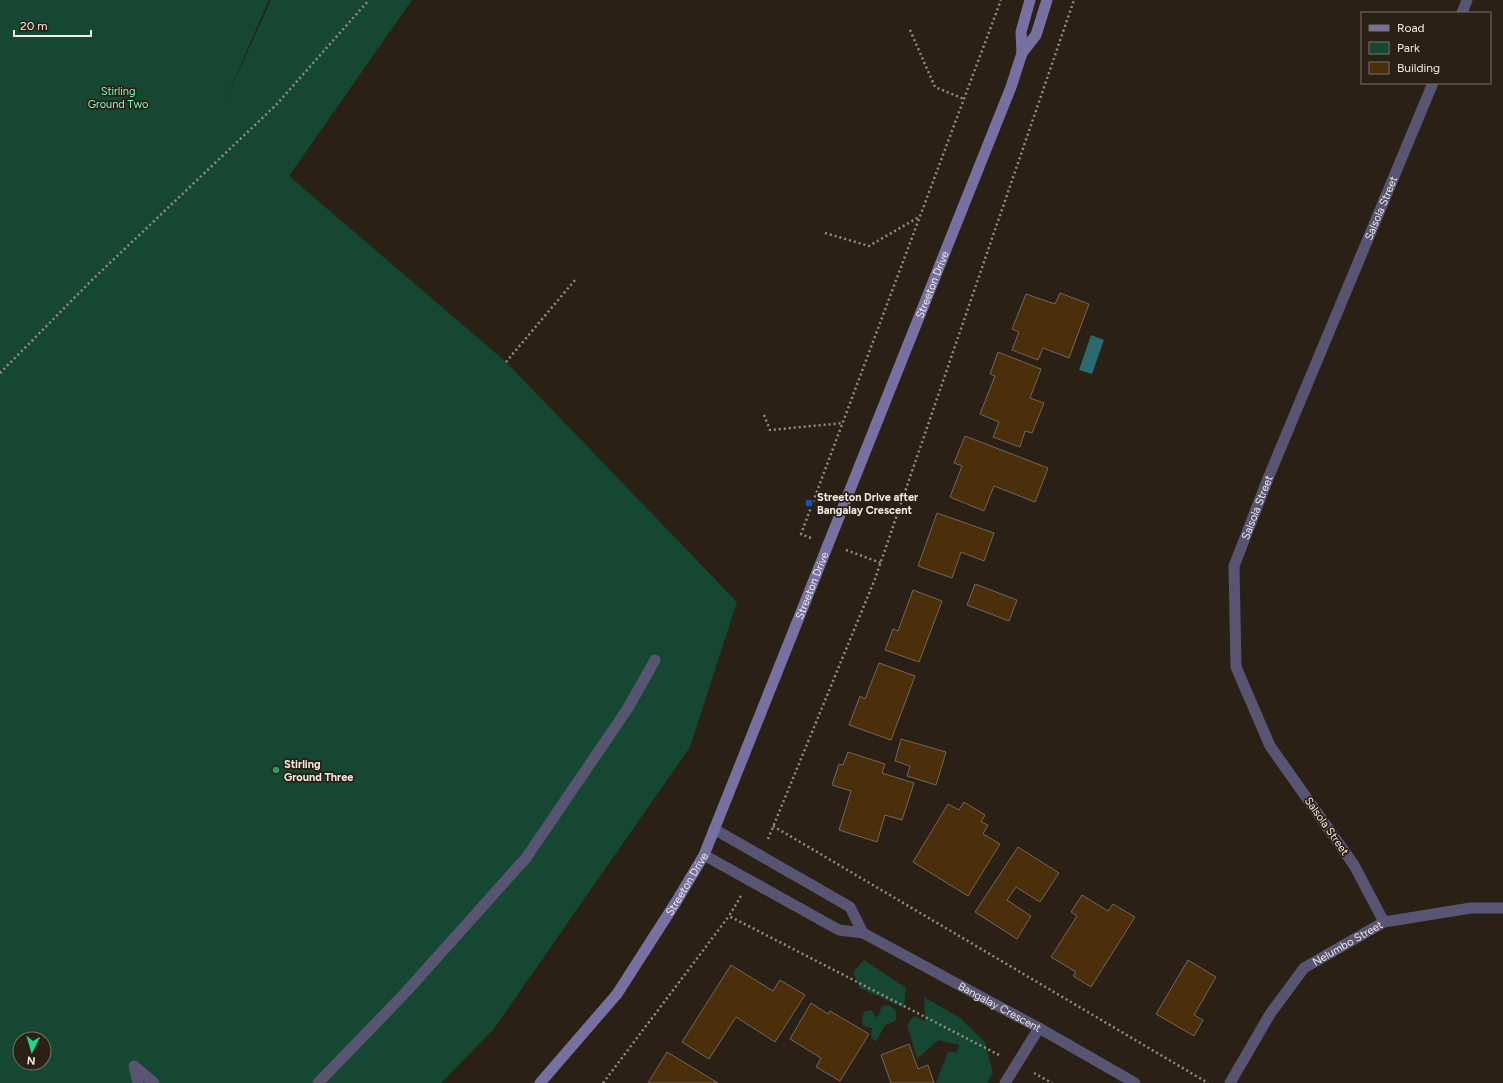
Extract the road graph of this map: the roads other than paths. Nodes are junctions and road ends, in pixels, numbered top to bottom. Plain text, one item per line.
1 (1030, 0) edge
2 (1047, 0) edge
3 (1467, 0) edge
4 (1462, 12) edge
5 (1022, 54) junction
6 (1433, 84) edge
7 (655, 660) dead end
8 (714, 829) junction
9 (704, 855) junction
10 (1503, 908) edge
11 (1384, 922) junction
12 (863, 933) junction
13 (1039, 1028) junction
14 (138, 1083) edge
15 (154, 1083) edge
16 (318, 1083) edge
17 (540, 1083) edge
18 (1005, 1083) edge
19 (1135, 1083) edge
20 (1230, 1083) edge

1 - 5 main road, Streeton Drive
2 - 5 main road, Streeton Drive
3 - 4 street
5 - 8 main road, Streeton Drive
6 - 11 street, Salsola Street
7 - 16 street
8 - 9 main road, Streeton Drive
8 - 12 street
9 - 12 street, Bangalay Crescent
9 - 17 main road, Streeton Drive
10 - 11 street, Nelumbo Street
11 - 20 street, Nelumbo Street
12 - 13 street, Bangalay Crescent
13 - 18 street
13 - 19 street, Bangalay Crescent
14 - 15 street

